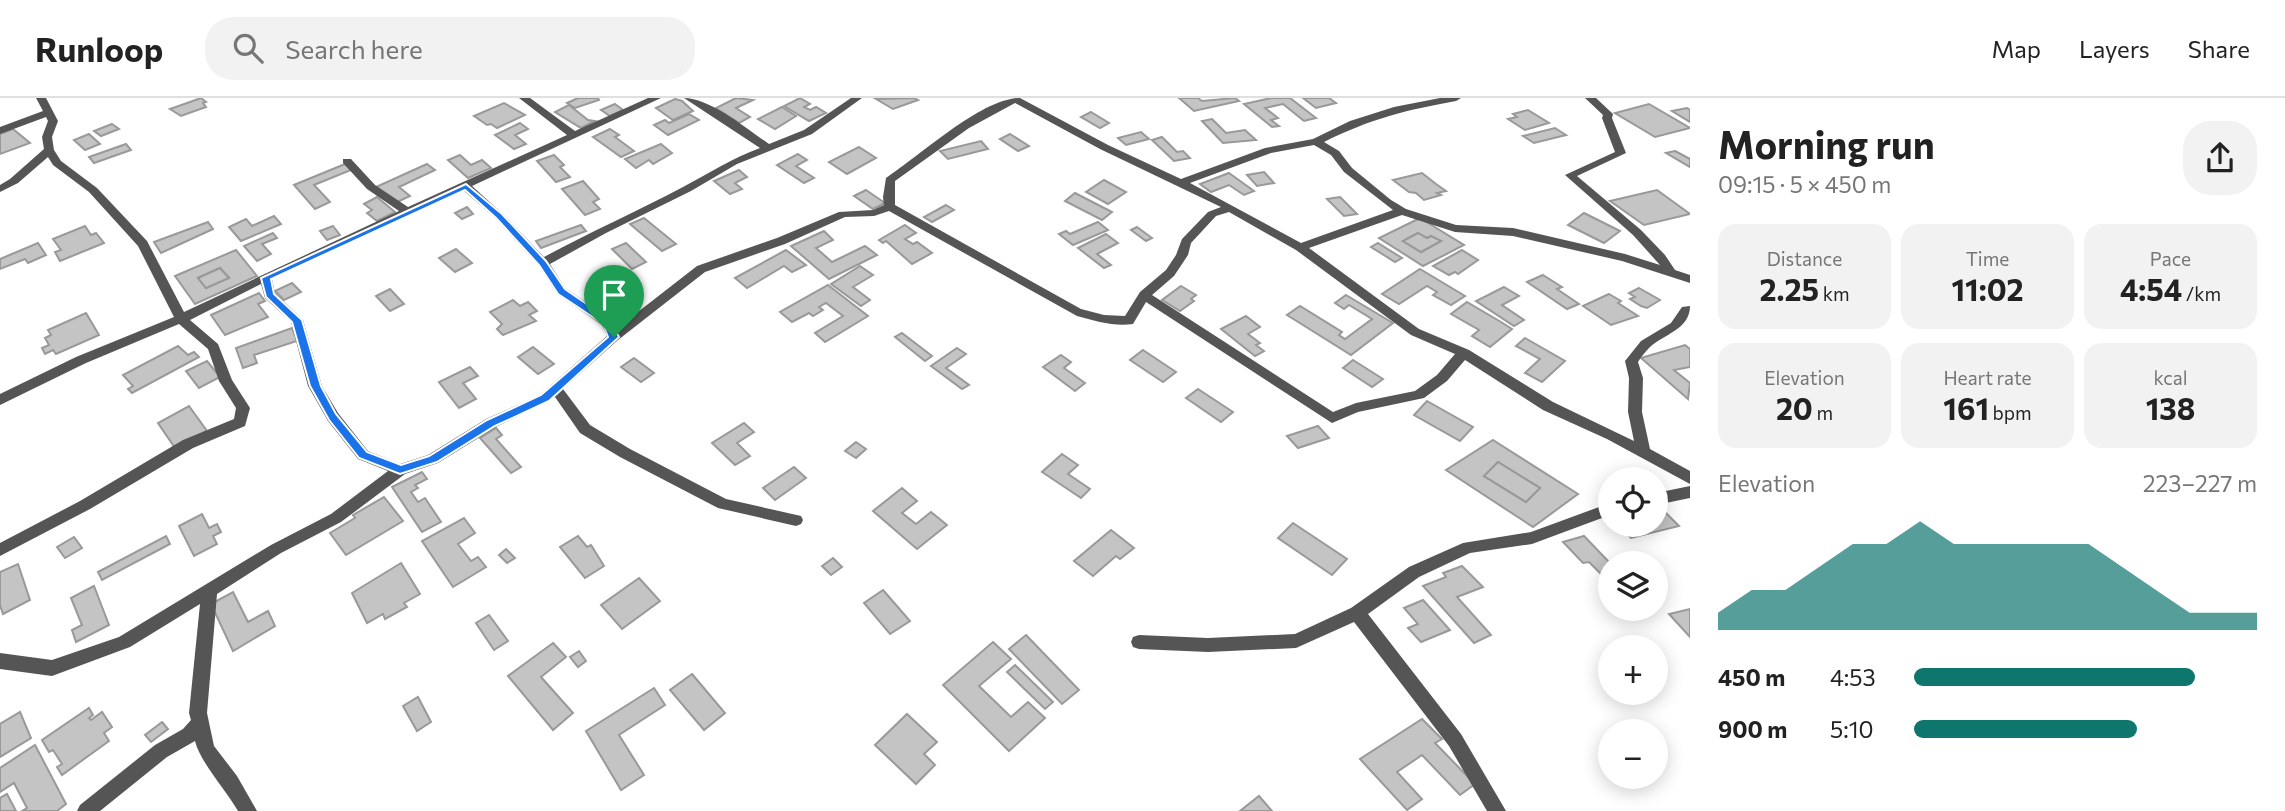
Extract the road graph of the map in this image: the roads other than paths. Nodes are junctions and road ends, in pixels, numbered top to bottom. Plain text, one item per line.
1 (41, 98) edge
2 (524, 98) edge
3 (656, 98) edge
4 (689, 98) edge
5 (857, 98) edge
6 (1456, 98) edge
7 (1590, 98) edge
8 (1014, 99) edge
9 (49, 112) junction
10 (0, 131) edge
11 (574, 135) junction
12 (1316, 142) junction
13 (766, 147) junction
14 (49, 150) junction
15 (347, 161) dead end
16 (1181, 183) junction
17 (466, 187) junction
18 (0, 189) edge
19 (890, 207) junction
20 (1230, 208) junction
21 (1402, 211) junction
22 (407, 212) junction
23 (1300, 247) junction
24 (543, 263) junction
25 (1671, 273) junction
26 (266, 278) junction
27 (1690, 279) edge
28 (1144, 295) junction
29 (1690, 310) edge
30 (181, 319) junction
31 (614, 337) junction
32 (1464, 354) junction
33 (556, 389) junction
34 (0, 400) edge
35 (1643, 451) junction
36 (400, 470) junction
37 (1690, 478) edge
38 (1690, 492) edge
39 (1668, 497) edge
40 (1598, 513) edge
41 (796, 520) dead end
42 (0, 550) edge
43 (209, 590) junction
44 (1357, 613) junction
45 (1139, 642) dead end
46 (0, 661) edge
47 (200, 723) junction
48 (86, 811) edge
49 (248, 811) edge
50 (1497, 811) edge

1 - 9 street
2 - 11 street
3 - 11 street
4 - 13 street
5 - 13 street
6 - 12 street
7 - 25 street
8 - 16 street
8 - 19 street
9 - 10 street
9 - 14 street
11 - 17 street
12 - 16 street
12 - 21 street
13 - 24 street
14 - 18 street
14 - 30 street
15 - 22 street
16 - 20 street
17 - 22 street
17 - 24 street
19 - 28 street
19 - 31 street
20 - 23 street
20 - 28 street
21 - 23 street
21 - 25 street
22 - 26 street
23 - 32 street
24 - 31 street
25 - 27 street
26 - 30 street
26 - 36 street
28 - 32 street
29 - 35 street
30 - 34 street
30 - 42 street
31 - 33 street
32 - 35 street
33 - 36 street
33 - 41 street
35 - 37 street
36 - 43 street
38 - 39 street
40 - 44 street
43 - 46 street
43 - 47 street
44 - 45 street
44 - 50 street
47 - 48 street
47 - 49 street

